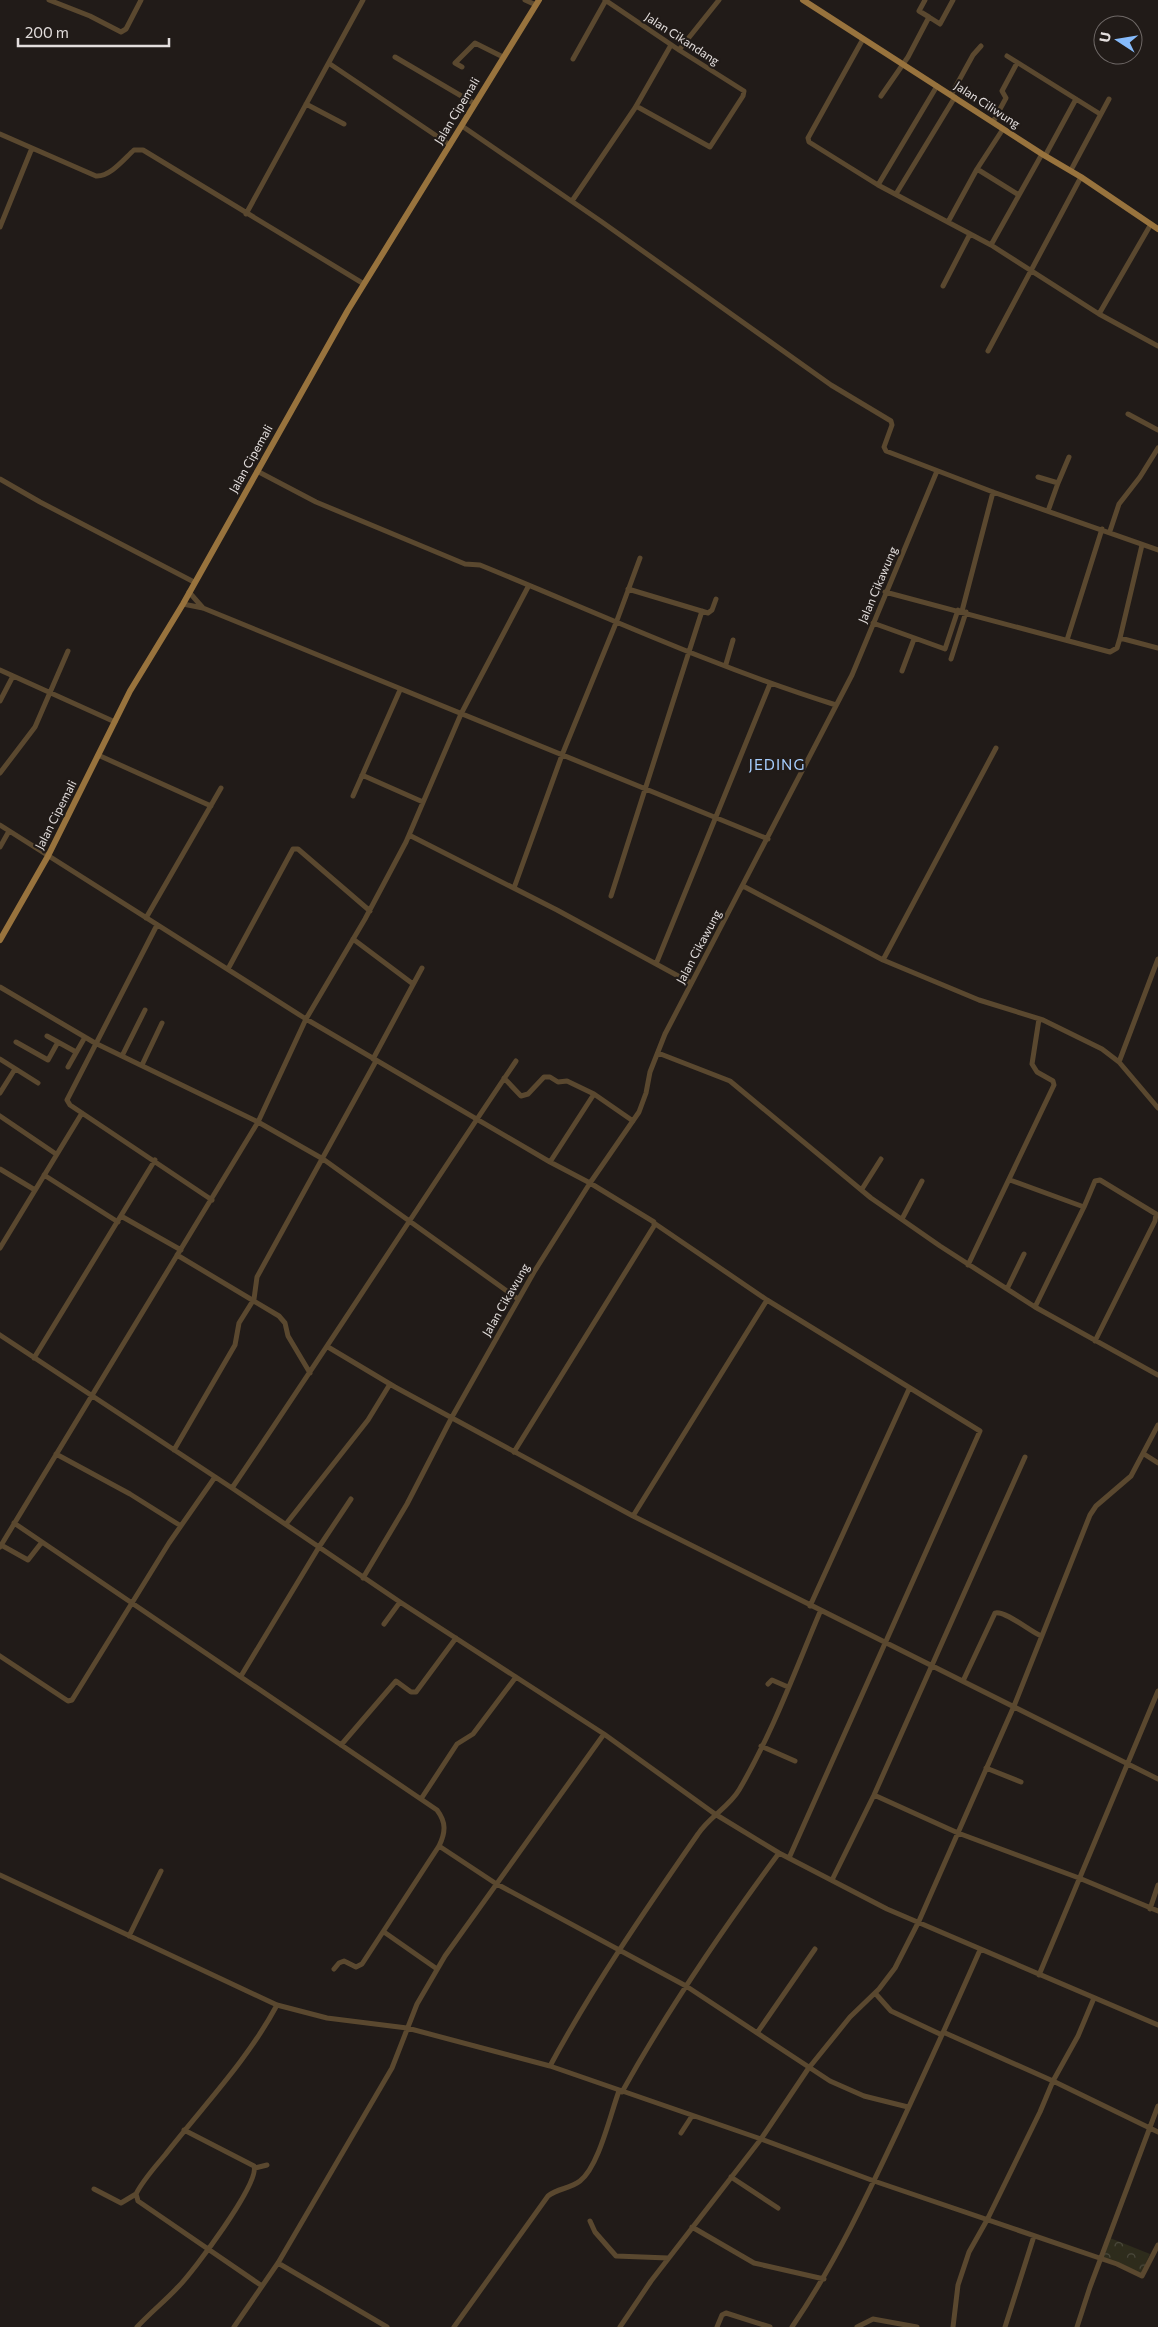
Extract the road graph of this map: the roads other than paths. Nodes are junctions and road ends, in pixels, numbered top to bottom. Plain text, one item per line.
1 (49, 0) edge
2 (141, 0) edge
3 (363, 0) edge
4 (525, 0) edge
5 (606, 0) edge
6 (719, 0) edge
7 (803, 0) edge
8 (925, 0) edge
9 (953, 0) edge
10 (537, 3) edge
11 (929, 17) junction
12 (863, 40) junction
13 (671, 45) junction
14 (981, 46) dead end
15 (679, 50) junction
16 (1006, 56) dead end
17 (395, 57) dead end
18 (503, 57) junction
19 (573, 59) dead end
20 (1017, 63) junction
21 (330, 64) junction
22 (902, 64) junction
23 (462, 67) dead end
24 (937, 86) junction
25 (881, 96) dead end
26 (953, 96) junction
27 (1076, 99) junction
28 (1109, 99) dead end
29 (306, 104) junction
30 (475, 104) junction
31 (636, 106) junction
32 (1100, 114) junction
33 (993, 122) junction
34 (344, 124) dead end
35 (462, 126) junction
36 (1003, 129) junction
37 (0, 134) edge
38 (450, 145) junction
39 (32, 148) junction
40 (1043, 154) junction
41 (977, 169) junction
42 (1071, 170) junction
43 (1081, 176) junction
44 (878, 185) junction
45 (896, 194) junction
46 (1019, 195) junction
47 (572, 201) junction
48 (246, 214) junction
49 (948, 222) junction
50 (1151, 224) junction
51 (0, 228) edge
52 (1158, 229) edge
53 (970, 234) junction
54 (991, 245) junction
55 (1030, 270) junction
56 (364, 284) junction
57 (943, 286) dead end
58 (1099, 314) junction
59 (1158, 346) edge
60 (988, 351) dead end
61 (1128, 414) dead end
62 (1158, 430) edge
63 (1158, 448) edge
64 (1069, 457) dead end
65 (937, 471) junction
66 (257, 472) junction
67 (1038, 477) dead end
68 (0, 479) edge
69 (1058, 483) junction
70 (993, 492) junction
71 (1048, 511) junction
72 (1102, 529) junction
73 (1110, 531) junction
74 (1142, 545) junction
75 (1158, 550) edge
76 (640, 558) dead end
77 (194, 582) junction
78 (528, 586) junction
79 (628, 589) junction
80 (189, 592) junction
81 (885, 592) junction
82 (716, 599) dead end
83 (183, 604) junction
84 (203, 608) junction
85 (702, 611) junction
86 (962, 611) junction
87 (616, 623) junction
88 (873, 623) junction
89 (1120, 638) junction
90 (914, 639) junction
91 (732, 640) dead end
92 (1067, 640) junction
93 (1158, 648) edge
94 (68, 651) dead end
95 (690, 652) junction
96 (951, 659) dead end
97 (726, 664) junction
98 (0, 670) edge
99 (902, 671) dead end
100 (13, 676) junction
101 (770, 684) junction
102 (400, 690) junction
103 (50, 693) junction
104 (0, 701) edge
105 (836, 704) junction
106 (462, 714) junction
107 (115, 722) junction
108 (996, 748) dead end
109 (562, 755) junction
110 (98, 756) junction
111 (0, 773) edge
112 (362, 775) junction
113 (221, 788) dead end
114 (646, 790) junction
115 (353, 796) dead end
116 (423, 802) junction
117 (211, 806) junction
118 (717, 819) junction
119 (0, 825) edge
120 (9, 830) junction
121 (409, 835) junction
122 (768, 839) junction
123 (0, 847) edge
124 (48, 856) junction
125 (743, 886) junction
126 (514, 888) junction
127 (611, 896) dead end
128 (370, 910) junction
129 (146, 918) junction
130 (157, 925) junction
131 (353, 939) junction
132 (0, 940) edge
133 (1158, 959) edge
134 (882, 960) junction
135 (656, 964) junction
136 (422, 968) dead end
137 (228, 970) junction
138 (413, 984) junction
139 (691, 984) junction
140 (0, 987) edge
141 (145, 1010) dead end
142 (1039, 1018) junction
143 (306, 1019) junction
144 (162, 1023) dead end
145 (47, 1036) dead end
146 (85, 1037) junction
147 (16, 1042) dead end
148 (58, 1042) junction
149 (95, 1043) junction
150 (76, 1052) junction
151 (658, 1053) junction
152 (122, 1056) junction
153 (0, 1059) edge
154 (374, 1060) junction
155 (516, 1061) dead end
156 (1119, 1062) junction
157 (142, 1066) junction
158 (68, 1067) dead end
159 (15, 1069) junction
160 (504, 1078) junction
161 (38, 1083) dead end
162 (0, 1093) edge
163 (594, 1094) junction
164 (1158, 1098) edge
165 (1157, 1106) edge
166 (82, 1113) junction
167 (0, 1116) edge
168 (476, 1120) junction
169 (633, 1121) junction
170 (258, 1122) junction
171 (56, 1154) junction
172 (323, 1159) junction
173 (881, 1159) dead end
174 (155, 1160) junction
175 (550, 1162) junction
176 (0, 1169) edge
177 (44, 1174) junction
178 (1010, 1180) junction
179 (922, 1181) dead end
180 (590, 1183) junction
181 (862, 1189) junction
182 (35, 1190) junction
183 (212, 1200) junction
184 (1084, 1207) junction
185 (120, 1219) junction
186 (902, 1219) junction
187 (409, 1220) junction
188 (654, 1223) junction
189 (0, 1248) edge
190 (180, 1250) junction
191 (1024, 1254) dead end
192 (177, 1255) junction
193 (968, 1265) junction
194 (1007, 1289) junction
195 (254, 1299) junction
196 (518, 1299) junction
197 (767, 1300) junction
198 (1035, 1307) junction
199 (0, 1335) edge
200 (1096, 1341) junction
201 (328, 1347) junction
202 (34, 1358) junction
203 (310, 1373) junction
204 (1158, 1375) edge
205 (390, 1384) junction
206 (909, 1389) junction
207 (92, 1396) junction
208 (452, 1417) junction
209 (1158, 1425) edge
210 (174, 1450) junction
211 (514, 1452) junction
212 (56, 1454) junction
213 (1144, 1454) junction
214 (1025, 1457) dead end
215 (1158, 1463) edge
216 (215, 1477) junction
217 (232, 1488) junction
218 (351, 1499) dead end
219 (633, 1516) junction
220 (14, 1523) junction
221 (286, 1524) junction
222 (181, 1526) junction
223 (2, 1537) edge
224 (42, 1542) junction
225 (1, 1546) edge
226 (319, 1547) junction
227 (363, 1578) junction
228 (131, 1602) junction
229 (400, 1602) junction
230 (810, 1606) junction
231 (820, 1612) junction
232 (384, 1624) dead end
233 (1041, 1636) junction
234 (456, 1638) junction
235 (884, 1643) junction
236 (0, 1656) edge
237 (931, 1666) junction
238 (241, 1676) junction
239 (516, 1677) junction
240 (963, 1681) junction
241 (768, 1684) dead end
242 (788, 1687) junction
243 (1158, 1691) edge
244 (1014, 1706) junction
245 (604, 1734) junction
246 (342, 1745) junction
247 (761, 1746) junction
248 (795, 1761) dead end
249 (1128, 1764) junction
250 (986, 1768) junction
251 (1158, 1779) edge
252 (1021, 1782) dead end
253 (874, 1795) junction
254 (421, 1799) junction
255 (715, 1814) junction
256 (958, 1833) junction
257 (439, 1846) junction
258 (779, 1854) junction
259 (789, 1858) junction
260 (162, 1871) dead end
261 (0, 1875) edge
262 (1080, 1878) junction
263 (832, 1880) junction
264 (495, 1883) junction
265 (1158, 1885) edge
266 (1150, 1909) junction
267 (1158, 1912) edge
268 (919, 1921) junction
269 (384, 1932) junction
270 (129, 1936) junction
271 (815, 1949) dead end
272 (620, 1950) junction
273 (980, 1950) junction
274 (334, 1969) dead end
275 (437, 1969) junction
276 (1039, 1975) junction
277 (686, 1986) junction
278 (877, 1991) junction
279 (1094, 1998) junction
280 (277, 2004) junction
281 (1158, 2025) edge
282 (407, 2028) junction
283 (757, 2033) junction
284 (943, 2034) junction
285 (550, 2066) junction
286 (808, 2069) junction
287 (1053, 2081) junction
288 (620, 2092) junction
289 (1158, 2106) edge
290 (908, 2107) junction
291 (692, 2116) junction
292 (1150, 2127) junction
293 (184, 2130) junction
294 (1158, 2132) edge
295 (681, 2133) dead end
296 (761, 2140) junction
297 (267, 2165) dead end
298 (255, 2168) junction
299 (730, 2177) junction
300 (874, 2181) junction
301 (94, 2189) dead end
302 (136, 2194) junction
303 (778, 2208) dead end
304 (987, 2220) junction
305 (590, 2221) dead end
306 (692, 2227) junction
307 (1034, 2236) junction
308 (1158, 2245) edge
309 (208, 2250) junction
310 (668, 2258) junction
311 (1101, 2260) junction
312 (278, 2263) junction
313 (824, 2279) junction
314 (262, 2286) junction
315 (137, 2327) edge
316 (234, 2327) edge
317 (387, 2327) edge
318 (454, 2327) edge
319 (620, 2327) edge
320 (717, 2327) edge
321 (770, 2327) edge
322 (792, 2327) edge
323 (857, 2327) edge
324 (917, 2327) edge
325 (954, 2327) edge
326 (1005, 2327) edge
327 (1077, 2327) edge

1 - 2 street
3 - 21 street
4 - 10 street
5 - 13 street, Jalan Cikandang
5 - 19 street
6 - 15 street
7 - 12 main road, Jalan Ciliwung
8 - 11 street
9 - 11 street
10 - 18 main road, Jalan Cipemali
11 - 22 street
12 - 22 main road, Jalan Ciliwung
12 - 44 street
13 - 15 street, Jalan Cikandang
13 - 31 street
14 - 26 street
15 - 31 street, Jalan Cikandang
16 - 20 street
17 - 30 street
18 - 23 street
18 - 30 main road, Jalan Cipemali
20 - 27 street
20 - 33 street
21 - 29 street
21 - 38 street
22 - 24 main road, Jalan Ciliwung
22 - 25 street
24 - 26 main road, Jalan Ciliwung
24 - 44 street
26 - 33 main road, Jalan Ciliwung
26 - 45 street
27 - 32 street
27 - 40 street
28 - 32 street
29 - 34 street
29 - 48 street
30 - 35 main road, Jalan Cipemali
31 - 47 street
32 - 42 street
33 - 36 main road, Jalan Ciliwung
35 - 38 main road, Jalan Cipemali
35 - 47 street
36 - 40 main road, Jalan Ciliwung
36 - 41 street
37 - 39 street
38 - 56 main road, Jalan Cipemali
39 - 48 street
39 - 51 street
40 - 42 main road, Jalan Ciliwung
40 - 46 street
41 - 46 street
41 - 49 street
42 - 43 main road, Jalan Ciliwung
43 - 50 main road, Jalan Ciliwung
43 - 55 street
44 - 45 street
45 - 49 street
46 - 54 street
47 - 65 street
48 - 56 street
49 - 53 street
50 - 52 main road, Jalan Ciliwung
50 - 58 street
53 - 54 street
53 - 57 street
54 - 55 street
55 - 58 street
55 - 60 street
56 - 66 main road, Jalan Cipemali
58 - 59 street
61 - 62 street
63 - 73 street
64 - 69 street
65 - 70 street
65 - 81 street, Jalan Cikawung
66 - 77 main road, Jalan Cipemali
66 - 78 street
67 - 69 street
68 - 77 street
69 - 71 street
70 - 71 street
70 - 86 street
71 - 72 street
72 - 73 street
72 - 92 street
73 - 74 street
74 - 75 street
74 - 89 street
76 - 79 street
77 - 80 main road, Jalan Cipemali
78 - 87 street
78 - 106 street
79 - 85 street
79 - 87 street
80 - 83 main road, Jalan Cipemali
80 - 84 street
81 - 86 street
81 - 88 street, Jalan Cikawung
82 - 85 street
83 - 84 street
83 - 107 main road, Jalan Cipemali
84 - 102 street
85 - 95 street
86 - 90 street
86 - 92 street
86 - 96 street
87 - 95 street
87 - 109 street
88 - 90 street
88 - 105 street, Jalan Cikawung
89 - 92 street
89 - 93 street
90 - 99 street
91 - 97 street
94 - 103 street
95 - 97 street
95 - 114 street
97 - 101 street
98 - 100 street
100 - 103 street
100 - 104 street
101 - 105 street
101 - 118 street
102 - 106 street
102 - 112 street
103 - 107 street
103 - 111 street
105 - 122 street, Jalan Cikawung
106 - 109 street
106 - 116 street
107 - 110 main road, Jalan Cipemali
108 - 134 street
109 - 114 street
109 - 126 street
110 - 117 street
110 - 124 main road, Jalan Cipemali
112 - 115 street
112 - 116 street
113 - 117 street
114 - 118 street
114 - 127 street
116 - 121 street
117 - 129 street
118 - 122 street
118 - 135 street
119 - 120 street
120 - 123 street
120 - 124 street
121 - 126 street
121 - 128 street
122 - 125 street, Jalan Cikawung
124 - 129 street
124 - 132 main road, Jalan Cipemali
125 - 134 street
125 - 139 street, Jalan Cikawung
126 - 135 street
128 - 131 street
128 - 137 street
129 - 130 street
130 - 137 street
130 - 149 street
131 - 138 street
131 - 143 street
133 - 156 street
134 - 142 street
135 - 139 street
136 - 138 street
137 - 143 street
138 - 154 street
139 - 151 street, Jalan Cikawung
140 - 146 street
141 - 152 street
142 - 156 street
142 - 178 street
143 - 154 street
143 - 170 street
144 - 157 street
145 - 148 street
146 - 149 street
146 - 150 street
147 - 148 street
148 - 150 street
149 - 152 street
149 - 166 street
150 - 158 street
151 - 169 street, Jalan Cikawung
151 - 181 street
152 - 157 street
153 - 159 street
154 - 168 street
154 - 172 street
155 - 160 street
156 - 165 street
157 - 170 street
159 - 161 street
159 - 162 street
160 - 163 street
160 - 168 street
163 - 169 street
163 - 175 street
164 - 165 street
166 - 171 street
166 - 174 street
167 - 171 street
168 - 175 street
168 - 187 street
169 - 180 street, Jalan Cikawung
170 - 172 street
170 - 183 street
171 - 177 street
172 - 187 street
172 - 195 street
173 - 181 street
174 - 183 street
174 - 185 street
175 - 180 street
176 - 182 street
177 - 182 street
177 - 185 street
178 - 184 street
178 - 193 street
179 - 186 street
180 - 188 street
180 - 196 street, Jalan Cikawung
181 - 186 street
182 - 189 street
183 - 190 street
184 - 198 street
184 - 200 street
185 - 190 street
185 - 202 street
186 - 193 street
187 - 196 street
187 - 201 street
188 - 197 street
188 - 211 street
190 - 192 street
191 - 194 street
192 - 195 street
192 - 207 street
193 - 194 street
194 - 198 street
195 - 203 street
195 - 210 street
196 - 208 street, Jalan Cikawung
197 - 206 street
197 - 219 street
198 - 200 street
199 - 202 street
200 - 204 street
201 - 203 street
201 - 205 street
202 - 207 street
203 - 217 street
205 - 208 street
205 - 221 street
206 - 230 street
206 - 235 street
207 - 210 street
207 - 212 street
208 - 211 street
208 - 227 street, Jalan Cikawung
209 - 213 street
210 - 216 street
211 - 219 street
212 - 220 street
212 - 222 street
213 - 215 street
213 - 233 street
214 - 237 street
216 - 217 street
216 - 222 street
217 - 221 street
218 - 226 street
219 - 230 street
220 - 223 street
220 - 224 street
221 - 226 street
222 - 228 street
223 - 225 street
224 - 225 street
224 - 228 street
226 - 227 street
226 - 238 street
227 - 229 street
228 - 236 street
228 - 238 street
229 - 232 street
229 - 234 street
230 - 231 street
231 - 235 street
231 - 242 street
233 - 240 street
233 - 244 street
234 - 239 street
234 - 246 street
235 - 237 street
235 - 259 street
237 - 240 street
237 - 253 street
238 - 246 street
239 - 245 street
239 - 254 street
240 - 244 street
241 - 242 street
242 - 247 street
243 - 249 street
244 - 249 street
244 - 250 street
245 - 255 street
245 - 264 street
246 - 254 street
247 - 248 street
247 - 255 street
249 - 251 street
249 - 262 street
250 - 252 street
250 - 256 street
253 - 256 street
253 - 263 street
254 - 257 street
255 - 258 street
255 - 272 street
256 - 262 street
256 - 268 street
257 - 264 street
257 - 269 street
258 - 259 street
258 - 277 street
259 - 263 street
260 - 270 street
261 - 270 street
262 - 266 street
262 - 276 street
263 - 268 street
264 - 272 street
264 - 275 street
265 - 266 street
266 - 267 street
268 - 273 street
268 - 278 street
269 - 274 street
269 - 275 street
270 - 280 street
271 - 283 street
272 - 277 street
272 - 285 street
273 - 276 street
273 - 284 street
275 - 282 street
276 - 279 street
277 - 283 street
277 - 288 street
278 - 284 street
278 - 286 street
279 - 281 street
279 - 287 street
280 - 282 street
280 - 293 street
282 - 285 street
282 - 312 street
283 - 286 street
284 - 287 street
284 - 290 street
285 - 288 street
286 - 290 street
286 - 296 street
287 - 292 street
287 - 304 street
288 - 291 street
288 - 318 street
289 - 292 street
290 - 300 street
291 - 295 street
291 - 296 street
292 - 294 street
292 - 311 street
293 - 298 street
293 - 302 street
296 - 299 street
296 - 300 street
297 - 298 street
298 - 309 street
299 - 303 street
299 - 306 street
300 - 304 street
300 - 313 street
301 - 302 street
302 - 309 street
304 - 307 street
304 - 325 street
305 - 310 street
306 - 310 street
306 - 313 street
307 - 311 street
307 - 326 street
308 - 311 street
309 - 314 street
309 - 315 street
310 - 319 street
311 - 327 street
312 - 314 street
312 - 317 street
313 - 322 street
314 - 316 street
320 - 321 street
323 - 324 street

